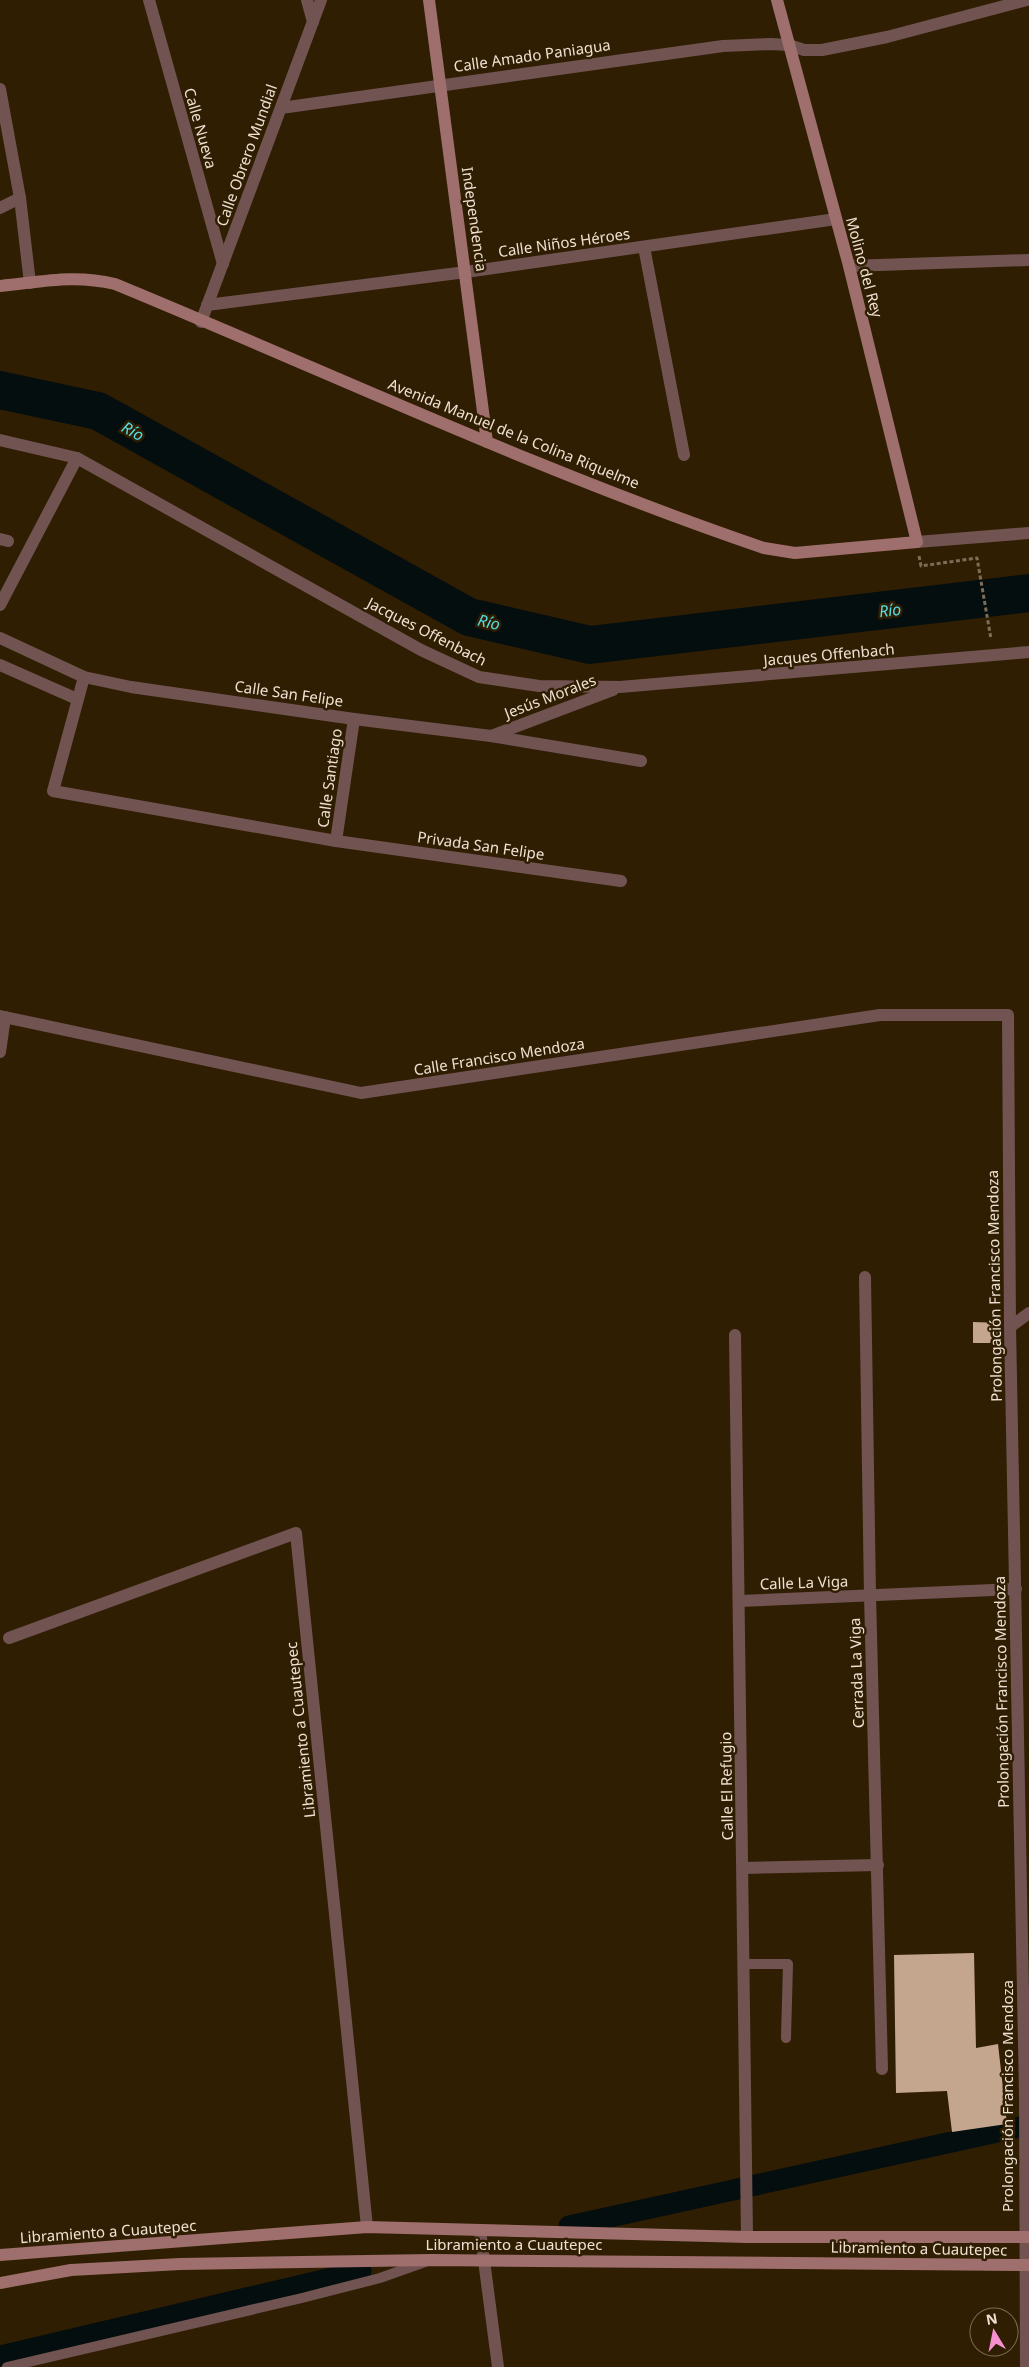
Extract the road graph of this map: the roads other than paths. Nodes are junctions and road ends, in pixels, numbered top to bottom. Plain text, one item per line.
1 (149, 0) edge
2 (307, 0) edge
3 (321, 0) edge
4 (429, 0) edge
5 (777, 0) edge
6 (1027, 0) edge
7 (313, 22) junction
8 (789, 45) junction
9 (440, 84) junction
10 (0, 89) edge
11 (281, 108) junction
12 (20, 198) junction
13 (0, 208) edge
14 (836, 219) junction
15 (644, 247) junction
16 (1029, 260) edge
17 (222, 264) junction
18 (849, 266) junction
19 (466, 272) junction
20 (30, 283) junction
21 (0, 286) edge
22 (207, 305) junction
23 (201, 322) junction
24 (0, 440) edge
25 (487, 442) junction
26 (684, 455) dead end
27 (77, 458) junction
28 (1029, 533) edge
29 (917, 542) junction
30 (0, 605) edge
31 (0, 638) edge
32 (1029, 652) edge
33 (0, 665) edge
34 (84, 677) junction
35 (620, 687) junction
36 (77, 699) junction
37 (354, 719) junction
38 (491, 736) junction
39 (641, 761) dead end
40 (336, 841) junction
41 (621, 881) dead end
42 (1008, 1016) joint
43 (3, 1017) edge
44 (0, 1052) edge
45 (865, 1277) dead end
46 (1029, 1313) edge
47 (1010, 1327) junction
48 (735, 1335) dead end
49 (1016, 1589) junction
50 (870, 1595) junction
51 (740, 1601) junction
52 (9, 1638) dead end
53 (878, 1865) junction
54 (743, 1868) junction
55 (744, 1964) junction
56 (786, 2038) dead end
57 (882, 2068) dead end
58 (1027, 2095) edge
59 (367, 2227) junction
60 (480, 2230) junction
61 (747, 2237) junction
62 (1027, 2237) edge
63 (0, 2255) edge
64 (431, 2260) junction
65 (484, 2260) junction
66 (1027, 2265) edge
67 (0, 2283) edge
68 (7, 2367) edge
69 (498, 2367) edge
70 (1026, 2367) edge

1 - 17 street, Calle Nueva
2 - 7 street
3 - 7 street, Calle Obrero Mundial
4 - 9 main road, Independencia
5 - 8 main road, Molino del Rey
6 - 8 street, Calle Amado Paniagua
7 - 11 street, Calle Obrero Mundial
8 - 9 street, Calle Amado Paniagua
8 - 14 main road, Molino del Rey
9 - 11 street, Calle Amado Paniagua
9 - 19 main road, Independencia
10 - 12 street
11 - 17 street, Calle Obrero Mundial
12 - 13 street
12 - 20 street
14 - 15 street, Calle Niños Héroes
14 - 18 main road, Molino del Rey
15 - 19 street, Calle Niños Héroes
15 - 26 street
16 - 18 street
17 - 22 street, Calle Obrero Mundial
18 - 29 main road, Molino del Rey
19 - 22 street, Calle Niños Héroes
19 - 25 main road, Independencia
20 - 21 main road, Avenida Manuel de la Colina Riquelme
20 - 23 main road, Avenida Manuel de la Colina Riquelme
22 - 23 street, Calle Obrero Mundial
23 - 25 main road, Avenida Manuel de la Colina Riquelme
24 - 27 street, Jacques Offenbach
25 - 29 main road, Avenida Manuel de la Colina Riquelme
27 - 30 street
27 - 35 street, Jacques Offenbach
28 - 29 street, Avenida Manuel de la Colina Riquelme
31 - 34 street, Calle San Felipe
32 - 35 street, Jacques Offenbach
33 - 36 street
34 - 36 street
34 - 37 street, Calle San Felipe
35 - 38 street, Jesús Morales
36 - 40 street
37 - 38 street, Calle San Felipe
37 - 40 street, Calle Santiago
38 - 39 street
40 - 41 street, Privada San Felipe
42 - 43 street, Calle Francisco Mendoza
42 - 47 street, Prolongación Francisco Mendoza
43 - 44 street
45 - 50 street, Cerrada La Viga
46 - 47 street
47 - 49 street, Prolongación Francisco Mendoza
48 - 51 street, Calle El Refugio
49 - 50 street
49 - 58 street, Prolongación Francisco Mendoza
50 - 51 street, Calle La Viga
50 - 53 street, Cerrada La Viga
51 - 54 street, Calle El Refugio
52 - 59 street, Libramiento a Cuautepec
53 - 54 street
53 - 57 street, Cerrada La Viga
54 - 55 street, Calle El Refugio
55 - 56 lane
55 - 61 street, Calle El Refugio
58 - 62 street, Prolongación Francisco Mendoza
59 - 60 main road, Libramiento a Cuautepec
59 - 63 main road, Libramiento a Cuautepec
60 - 61 main road, Libramiento a Cuautepec
60 - 65 street
61 - 62 main road, Libramiento a Cuautepec
62 - 66 street, Prolongación Francisco Mendoza
64 - 65 main road, Libramiento a Cuautepec
64 - 67 main road, Libramiento a Cuautepec
64 - 68 lane
65 - 66 main road, Libramiento a Cuautepec
65 - 69 street
66 - 70 street, Prolongación Francisco Mendoza

